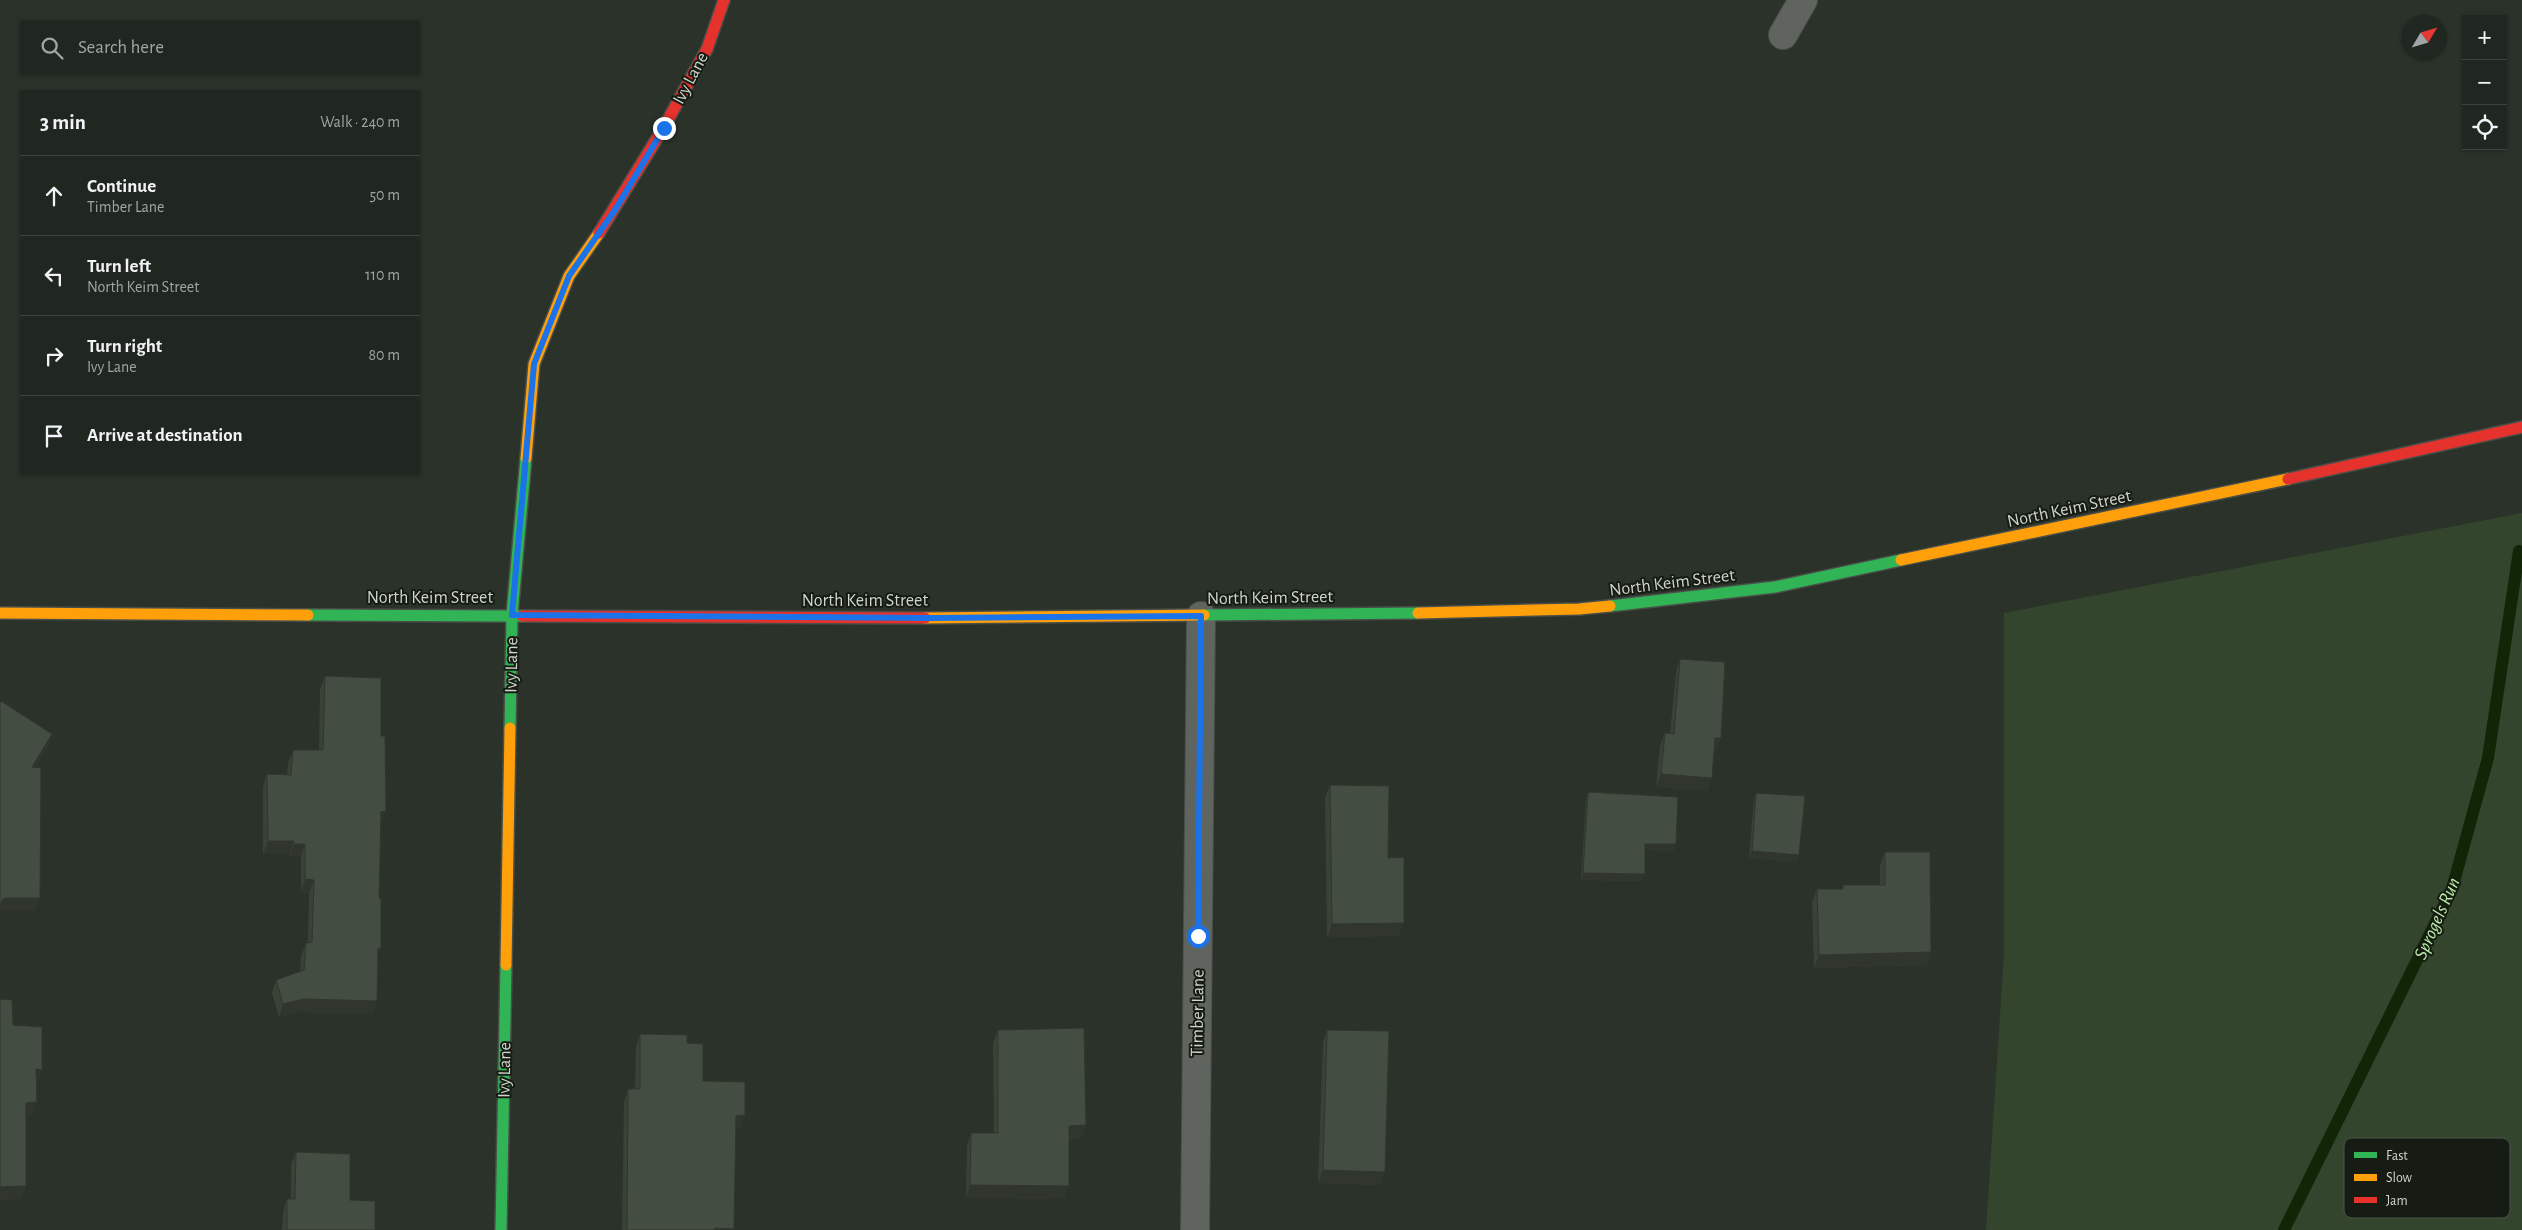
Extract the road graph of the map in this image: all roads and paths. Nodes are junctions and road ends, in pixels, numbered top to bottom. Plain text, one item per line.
1 (724, 0) edge
2 (1803, 0) edge
3 (1783, 35) dead end
4 (2522, 427) edge
5 (0, 613) edge
6 (512, 615) junction
7 (1201, 616) junction
8 (501, 1230) edge
9 (1195, 1230) edge

1 - 6 street, Ivy Lane
2 - 3 street
4 - 7 street, North Keim Street
5 - 6 street, North Keim Street
6 - 7 street, North Keim Street
6 - 8 street, Ivy Lane
7 - 9 street, Timber Lane

